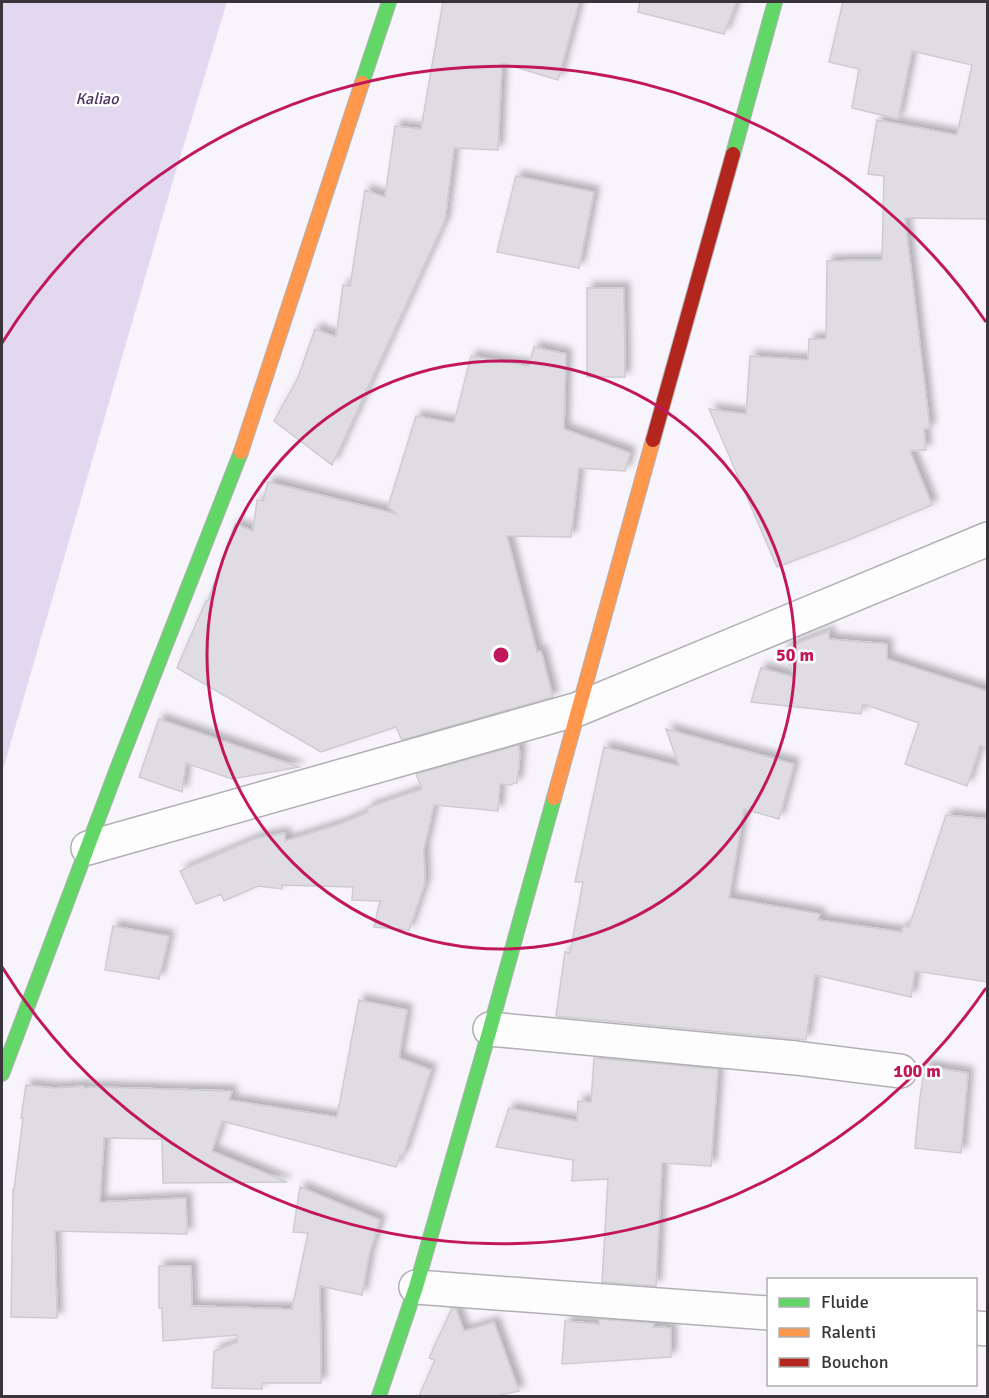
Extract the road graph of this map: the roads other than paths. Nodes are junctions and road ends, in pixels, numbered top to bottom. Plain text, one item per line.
1 (389, 2) edge
2 (775, 2) edge
3 (987, 539) edge
4 (578, 709) junction
5 (88, 848) junction
6 (490, 1029) junction
7 (900, 1071) dead end
8 (2, 1074) edge
9 (416, 1287) junction
10 (767, 1313) edge
11 (379, 1396) edge

1 - 5 street
2 - 4 street
3 - 4 street
4 - 5 street
4 - 6 street
5 - 8 street
6 - 7 street
6 - 9 street
9 - 10 street
9 - 11 street

